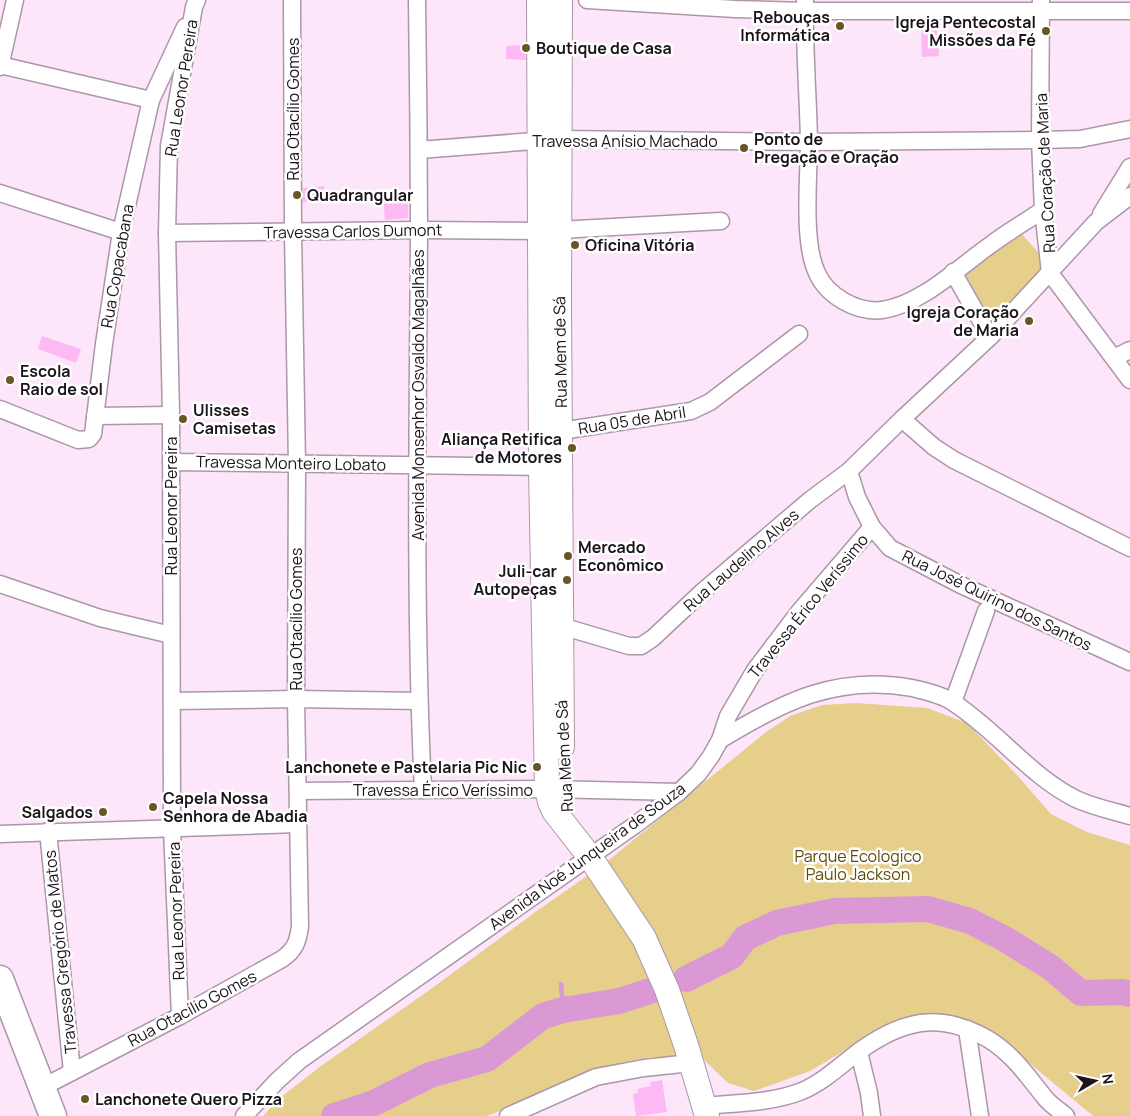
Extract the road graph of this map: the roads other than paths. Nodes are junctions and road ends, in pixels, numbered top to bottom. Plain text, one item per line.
1 (15, 0) edge
2 (292, 0) edge
3 (416, 0) edge
4 (539, 0) edge
5 (560, 0) edge
6 (587, 0) edge
7 (196, 4) edge
8 (805, 6) edge
9 (1041, 6) edge
10 (1130, 11) edge
11 (0, 66) edge
12 (151, 100) junction
13 (1130, 129) edge
14 (549, 139) junction
15 (1040, 140) junction
16 (809, 142) junction
17 (419, 150) junction
18 (1130, 168) edge
19 (0, 193) edge
20 (1130, 196) edge
21 (1043, 210) junction
22 (721, 221) dead end
23 (1096, 222) junction
24 (419, 230) junction
25 (549, 230) junction
26 (121, 232) junction
27 (293, 232) junction
28 (168, 233) junction
29 (953, 272) junction
30 (1050, 273) junction
31 (799, 334) dead end
32 (990, 337) junction
33 (1130, 350) edge
34 (1114, 358) junction
35 (1130, 380) edge
36 (0, 409) edge
37 (95, 416) junction
38 (171, 416) junction
39 (902, 419) junction
40 (561, 431) junction
41 (171, 462) junction
42 (297, 464) junction
43 (416, 464) junction
44 (551, 467) junction
45 (849, 471) junction
46 (872, 527) junction
47 (1130, 548) edge
48 (0, 584) edge
49 (986, 611) dead end
50 (555, 621) junction
51 (171, 635) junction
52 (1130, 662) edge
53 (296, 700) junction
54 (173, 701) junction
55 (418, 701) junction
56 (953, 702) junction
57 (720, 740) junction
58 (423, 790) junction
59 (555, 790) junction
60 (298, 791) junction
61 (679, 792) junction
62 (1130, 816) edge
63 (298, 824) junction
64 (172, 829) junction
65 (48, 831) junction
66 (0, 834) edge
67 (590, 857) junction
68 (0, 979) edge
69 (180, 1016) junction
70 (8, 1023) edge
71 (967, 1029) junction
72 (859, 1052) junction
73 (691, 1063) junction
74 (72, 1072) junction
75 (43, 1087) junction
76 (1046, 1108) edge
77 (706, 1111) edge
78 (53, 1116) edge
79 (244, 1116) edge
80 (508, 1116) edge
81 (872, 1116) edge
82 (980, 1116) edge
83 (1066, 1116) edge

1 - 11 street
2 - 27 street, Rua Otacílio Gomes
3 - 17 street, Avenida Monsenhor Osvaldo Magalhães
4 - 14 street, Rua Mem de Sá
5 - 14 street, Rua Mem de Sá
6 - 8 street
7 - 12 street, Rua Copacabana
7 - 28 street, Rua Leonor Pereira
8 - 9 street
8 - 16 street
9 - 10 street
9 - 15 street, Rua Coração de Maria
11 - 12 street
12 - 26 street, Rua Copacabana
13 - 15 street, Travessa Anísio Machado
14 - 16 street, Travessa Anísio Machado
14 - 17 street, Travessa Anísio Machado
14 - 25 street, Rua Mem de Sá
15 - 16 street, Travessa Anísio Machado
15 - 21 street, Rua Coração de Maria
16 - 29 street
17 - 24 street, Avenida Monsenhor Osvaldo Magalhães
18 - 23 street, Rua Laudelino Alves
19 - 26 street
20 - 23 street, Rua Laudelino Alves
21 - 29 street
21 - 30 street, Rua Coração de Maria
22 - 25 street, Travessa Carlos Dumont
23 - 30 street, Rua Laudelino Alves
24 - 25 street, Travessa Carlos Dumont
24 - 27 street, Travessa Carlos Dumont
24 - 43 street, Avenida Monsenhor Osvaldo Magalhães
25 - 40 street, Rua Mem de Sá
25 - 44 street, Rua Mem de Sá
26 - 37 street, Rua Copacabana
27 - 28 street, Travessa Carlos Dumont
27 - 42 street, Rua Otacílio Gomes
28 - 38 street, Rua Leonor Pereira
29 - 32 street
30 - 32 street, Rua Laudelino Alves
30 - 34 street, Rua Coração de Maria
31 - 40 street, Rua 05 de Abril
32 - 39 street, Rua Laudelino Alves
33 - 34 street
34 - 35 street, Rua Coração de Maria
36 - 37 street, Rua Copacabana
37 - 38 street
38 - 41 street, Rua Leonor Pereira
39 - 45 street, Rua Laudelino Alves
39 - 47 street
40 - 44 street, Rua Mem de Sá
41 - 42 street, Travessa Monteiro Lobato
41 - 51 street, Rua Leonor Pereira
42 - 43 street, Travessa Monteiro Lobato
42 - 53 street, Rua Otacílio Gomes
43 - 44 street, Travessa Monteiro Lobato
43 - 55 street, Avenida Monsenhor Osvaldo Magalhães
44 - 50 street, Rua Mem de Sá
45 - 46 street, Rua José Quirino dos Santos
45 - 50 street, Rua Laudelino Alves
46 - 52 street, Rua José Quirino dos Santos
46 - 57 street, Travessa Érico Veríssimo
48 - 51 street
49 - 56 street
50 - 59 street, Rua Mem de Sá
51 - 54 street, Rua Leonor Pereira
53 - 54 street
53 - 55 street
53 - 60 street, Rua Otacílio Gomes
54 - 64 street, Rua Leonor Pereira
55 - 58 street, Avenida Monsenhor Osvaldo Magalhães
56 - 57 street, Avenida Noé Junqueira de Souza
56 - 62 street, Avenida Noé Junqueira de Souza
57 - 61 street, Avenida Noé Junqueira de Souza
58 - 59 street, Travessa Érico Veríssimo
58 - 60 street, Travessa Érico Veríssimo
59 - 61 street, Travessa Érico Veríssimo
59 - 67 street, Rua Mem de Sá
60 - 63 street, Rua Otacílio Gomes
61 - 67 street, Avenida Noé Junqueira de Souza
63 - 64 street
63 - 69 street, Rua Otacílio Gomes
64 - 65 street
64 - 69 street, Rua Leonor Pereira
65 - 66 street
65 - 74 street, Travessa Gregório de Matos
67 - 73 street, Rua Mem de Sá
67 - 79 street, Avenida Noé Junqueira de Souza
68 - 70 main road
69 - 74 street, Rua Otacílio Gomes
70 - 75 main road
71 - 72 street
71 - 76 street
71 - 82 street
72 - 77 street
72 - 81 street
73 - 77 street, Rua Mem de Sá
73 - 80 street
74 - 75 street, Rua Otacílio Gomes
75 - 78 main road
76 - 83 street

